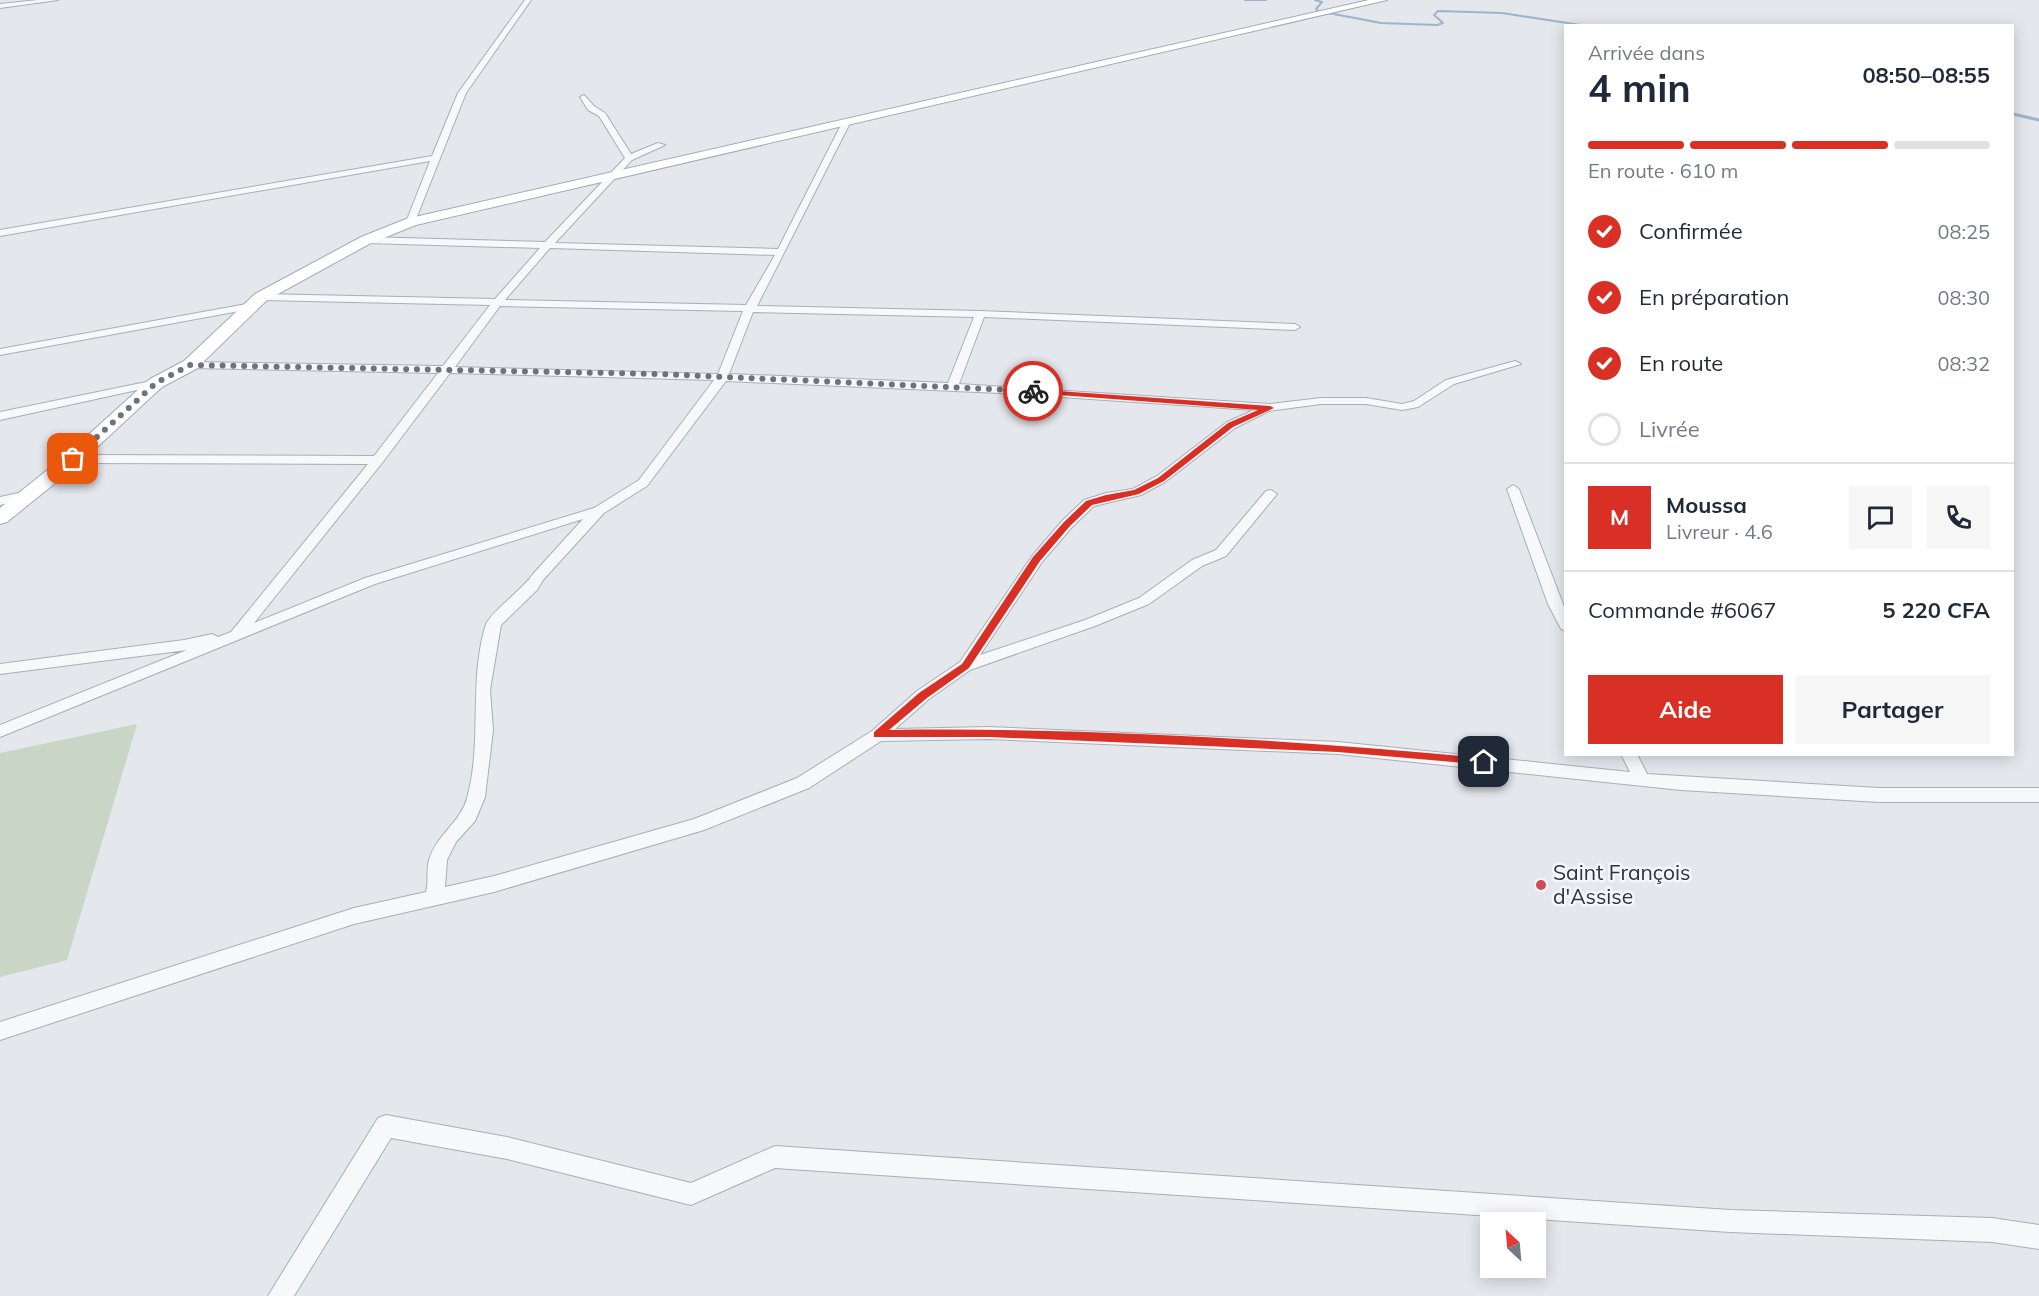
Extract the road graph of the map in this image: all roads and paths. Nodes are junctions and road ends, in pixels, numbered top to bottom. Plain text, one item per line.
1 (54, 0) edge
2 (528, 0) edge
3 (1382, 0) edge
4 (0, 6) edge
5 (584, 96) dead end
6 (846, 123) junction
7 (661, 145) dead end
8 (435, 158) junction
9 (629, 158) junction
10 (613, 176) junction
11 (411, 222) junction
12 (0, 233) edge
13 (366, 240) junction
14 (548, 245) junction
15 (782, 252) junction
16 (257, 301) junction
17 (497, 303) junction
18 (749, 310) junction
19 (980, 314) junction
20 (1295, 327) dead end
21 (0, 352) edge
22 (1515, 364) dead end
23 (190, 365) junction
24 (448, 369) junction
25 (722, 378) junction
26 (156, 383) junction
27 (953, 386) junction
28 (1270, 408) junction
29 (0, 416) edge
30 (73, 459) junction
31 (378, 460) junction
32 (1513, 489) dead end
33 (1271, 494) dead end
34 (27, 495) junction
35 (0, 501) edge
36 (599, 510) junction
37 (0, 518) edge
38 (1564, 622) edge
39 (238, 633) junction
40 (965, 666) junction
41 (0, 669) edge
42 (0, 731) edge
43 (878, 735) junction
44 (1630, 756) edge
45 (1642, 780) junction
46 (2039, 795) edge
47 (432, 898) junction
48 (0, 1031) edge
49 (2039, 1237) edge
50 (280, 1296) edge

1 - 4 street
2 - 8 street
3 - 6 main road
5 - 9 street
6 - 10 main road
6 - 15 street
7 - 9 street
8 - 11 street
8 - 12 street
9 - 10 street
10 - 11 main road
10 - 14 street
11 - 13 main road
13 - 14 street
13 - 16 main road
14 - 15 street
14 - 17 street
15 - 18 street
16 - 17 street
16 - 21 street
16 - 23 main road
17 - 18 street
17 - 24 street
18 - 19 street
18 - 25 street
19 - 20 street
19 - 27 street
22 - 28 street
23 - 24 street
23 - 26 main road
24 - 25 street
24 - 31 street
25 - 27 street
25 - 36 street
26 - 29 street
26 - 30 main road
27 - 28 street
28 - 40 street
30 - 31 street
30 - 34 main road
31 - 39 street
32 - 38 street
33 - 40 street
34 - 35 street
34 - 37 main road
36 - 39 street
36 - 47 street
39 - 41 street
39 - 42 street
40 - 43 street
43 - 45 street
43 - 47 street
44 - 45 street
45 - 46 street
47 - 48 street
49 - 50 street

